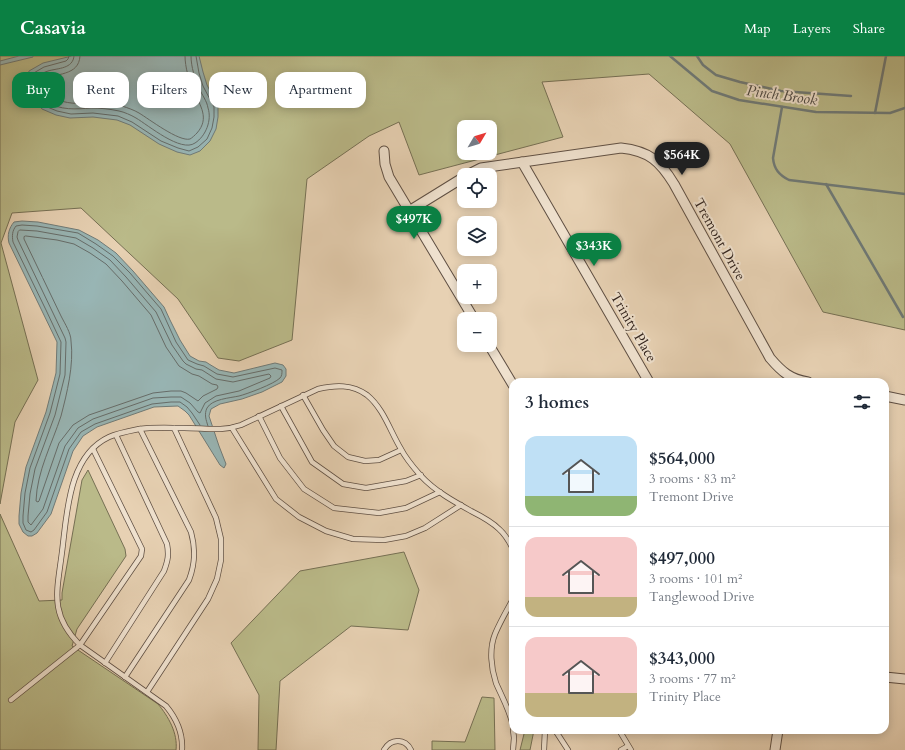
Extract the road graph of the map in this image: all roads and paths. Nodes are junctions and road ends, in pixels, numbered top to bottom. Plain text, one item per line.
1 (384, 152) dead end
2 (522, 162) junction
3 (481, 168) edge
4 (457, 181) edge
5 (409, 211) junction
6 (470, 312) edge
7 (493, 352) edge
8 (509, 378) edge
9 (647, 378) edge
10 (793, 378) edge
11 (303, 395) junction
12 (889, 397) edge
13 (905, 400) edge
14 (281, 406) junction
15 (259, 416) junction
16 (174, 428) junction
17 (232, 428) junction
18 (140, 429) junction
19 (116, 435) junction
20 (93, 449) junction
21 (401, 450) junction
22 (420, 475) junction
23 (440, 492) junction
24 (461, 505) junction
25 (509, 542) edge
26 (509, 607) edge
27 (80, 645) junction
28 (104, 663) junction
29 (125, 677) junction
30 (889, 678) edge
31 (905, 680) edge
32 (147, 692) junction
33 (11, 700) dead end
34 (509, 712) edge
35 (514, 734) edge
36 (545, 734) edge
37 (558, 734) edge
38 (621, 734) edge
39 (777, 734) edge
40 (630, 748) edge
41 (182, 750) edge
42 (384, 750) edge
43 (411, 750) edge
44 (513, 750) edge
45 (544, 750) edge
46 (568, 750) edge
47 (621, 750) edge
48 (775, 750) edge

1 - 5 street
2 - 3 street, Tremont Drive
2 - 9 street, Trinity Place
2 - 10 street, Tremont Drive
4 - 5 street
5 - 6 street
7 - 8 street
11 - 14 lane
11 - 21 lane
11 - 21 lane
12 - 13 street
14 - 15 lane
14 - 22 lane
15 - 17 lane
15 - 23 lane
16 - 17 lane
16 - 18 lane
16 - 32 lane
17 - 24 lane
18 - 19 lane
18 - 29 lane
19 - 20 lane
19 - 28 lane
20 - 27 lane
20 - 27 lane
21 - 22 lane
22 - 23 lane
23 - 24 lane
24 - 25 lane
26 - 34 lane
27 - 28 lane
27 - 33 lane
28 - 29 lane
29 - 32 lane
30 - 31 street
32 - 41 lane
35 - 44 lane
36 - 45 lane
37 - 46 lane
38 - 40 lane
39 - 48 street
40 - 47 lane
42 - 43 lane

